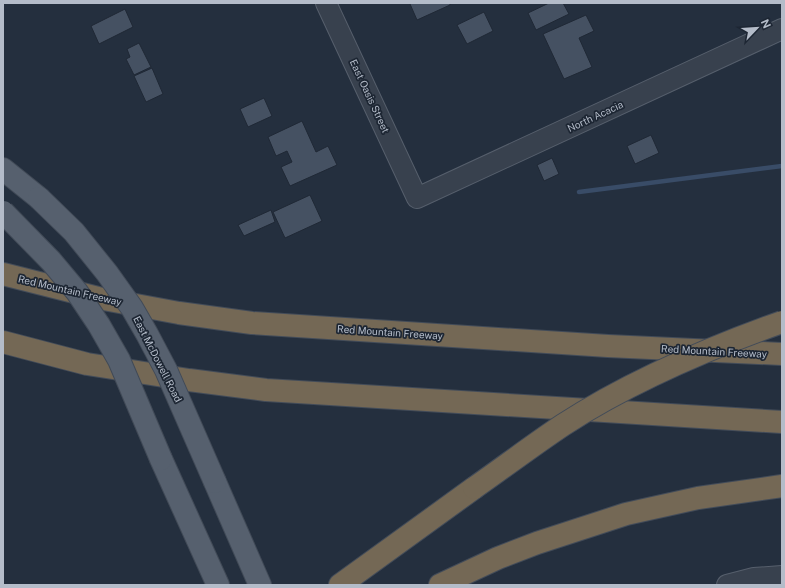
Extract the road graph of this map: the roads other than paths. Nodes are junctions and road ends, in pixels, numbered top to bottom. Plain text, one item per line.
1 (326, 3) edge
2 (782, 29) edge
3 (3, 170) edge
4 (414, 190) joint
5 (3, 212) edge
6 (3, 274) edge
7 (782, 322) edge
8 (3, 342) edge
9 (782, 354) edge
10 (782, 422) edge
11 (782, 486) edge
12 (782, 576) edge
13 (218, 585) edge
14 (260, 585) edge
15 (340, 585) edge
16 (440, 585) edge
17 (727, 585) edge

1 - 4 street, East Oasis Street
2 - 4 street, North Acacia
3 - 14 main road, East McDowell Road, bridge
5 - 13 main road, bridge
6 - 9 highway, Red Mountain Freeway
7 - 15 highway, bridge
8 - 10 highway
11 - 16 highway
12 - 17 street

